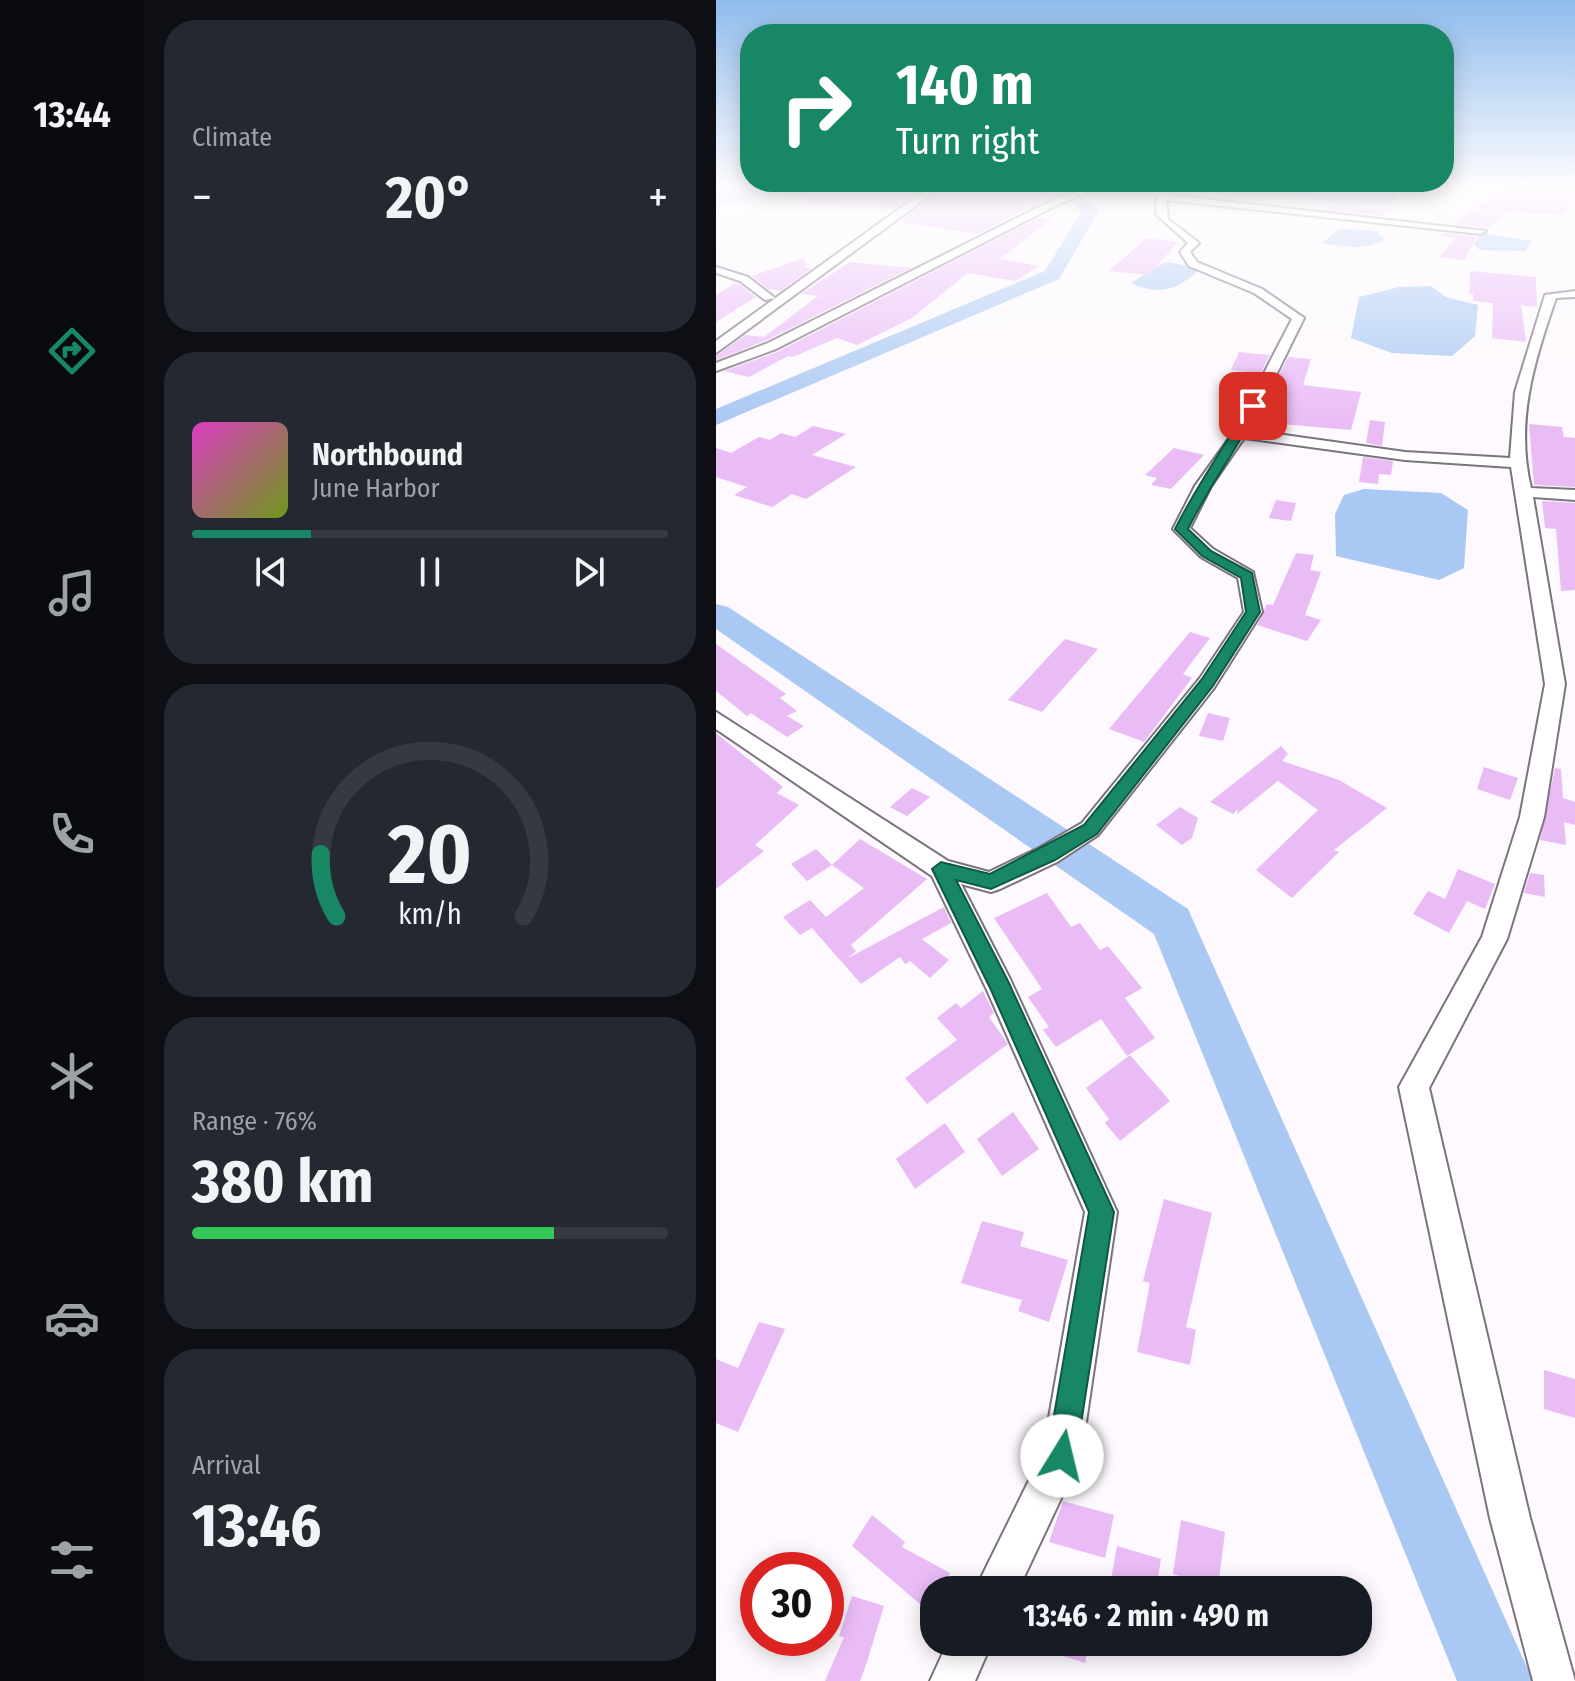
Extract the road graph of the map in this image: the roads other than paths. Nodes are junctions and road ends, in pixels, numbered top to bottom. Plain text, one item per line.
1 (816, 266) edge
2 (823, 266) edge
3 (931, 266) edge
4 (1199, 266) edge
5 (716, 270) edge
6 (1575, 294) edge
7 (769, 298) junction
8 (716, 335) edge
9 (716, 348) edge
10 (716, 367) edge
11 (1240, 433) junction
12 (1515, 463) junction
13 (1524, 492) junction
14 (1575, 495) edge
15 (716, 719) edge
16 (941, 869) junction
17 (1003, 1576) edge
18 (964, 1656) edge
19 (952, 1681) edge
20 (1555, 1681) edge

1 - 7 main road
2 - 9 main road
3 - 10 street
4 - 11 street
5 - 7 street
6 - 12 street
7 - 8 main road
11 - 12 street
11 - 16 street
12 - 13 street
13 - 14 street
13 - 20 street
15 - 16 street
16 - 17 street
18 - 19 street

